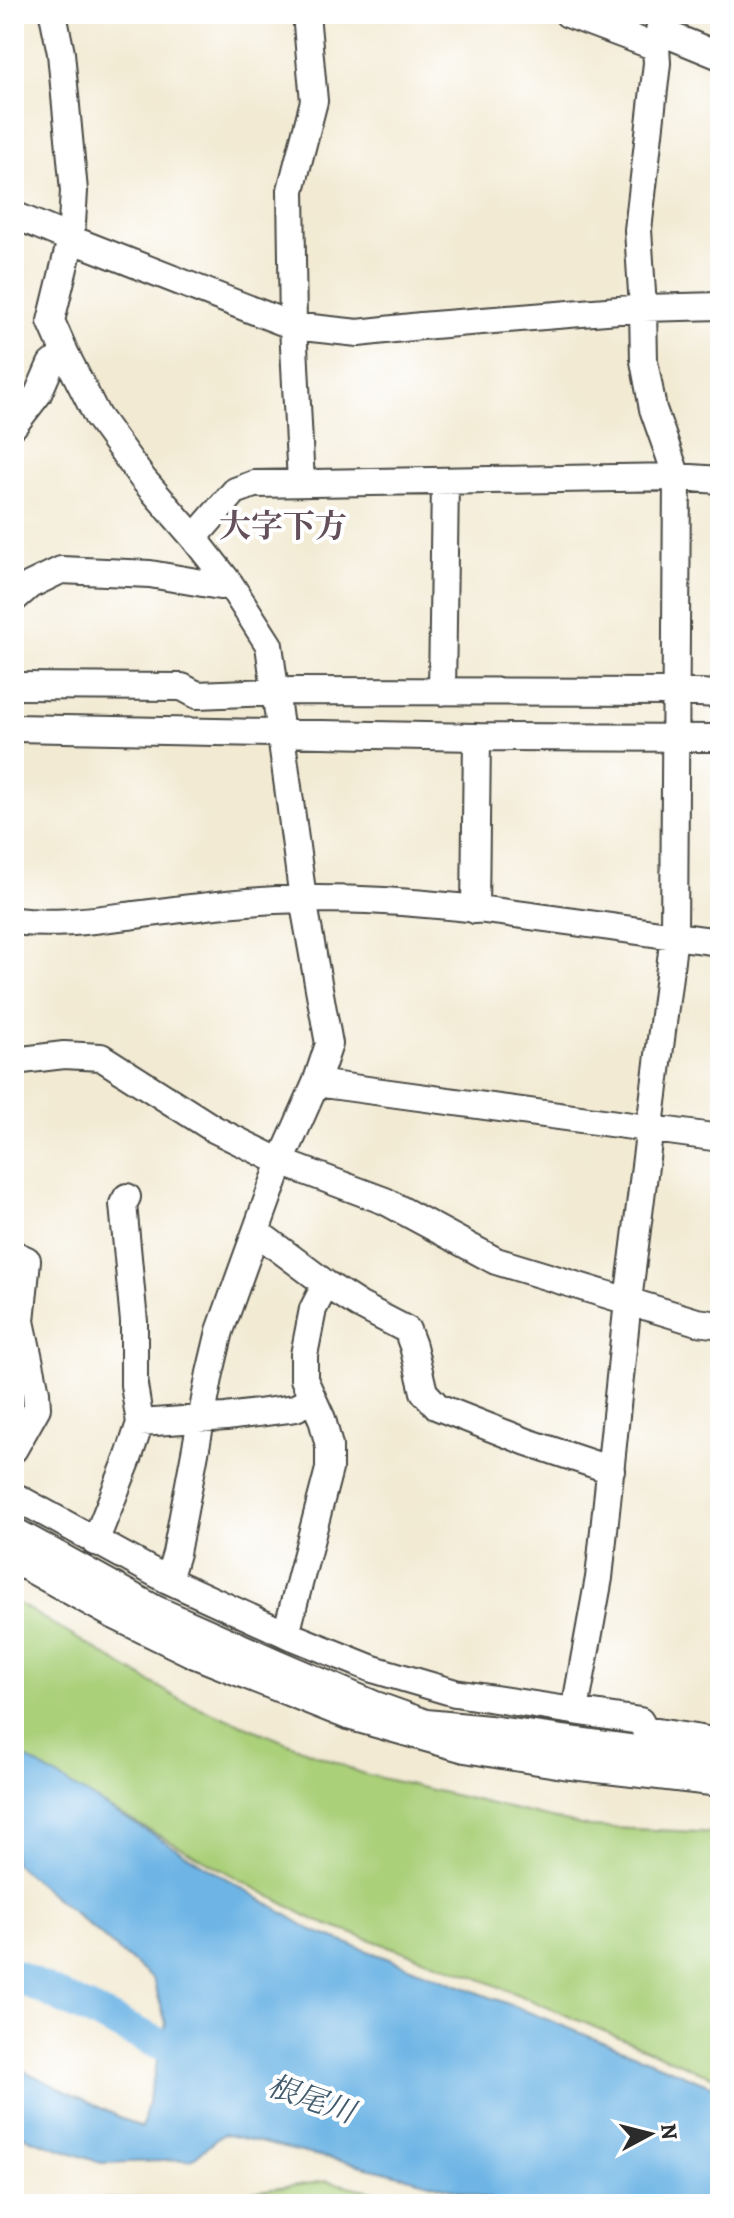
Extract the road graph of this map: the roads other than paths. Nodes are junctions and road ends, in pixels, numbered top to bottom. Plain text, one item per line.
1 (53, 14) edge
2 (306, 14) edge
3 (568, 14) edge
4 (667, 29) edge
5 (720, 56) edge
6 (14, 215) edge
7 (71, 239) junction
8 (720, 306) edge
9 (643, 308) junction
10 (293, 326) junction
11 (66, 355) junction
12 (14, 425) edge
13 (677, 477) junction
14 (720, 480) edge
15 (445, 482) junction
16 (301, 483) junction
17 (194, 538) junction
18 (230, 584) junction
19 (14, 599) edge
20 (14, 686) edge
21 (442, 692) junction
22 (677, 692) junction
23 (275, 693) junction
24 (720, 694) edge
25 (14, 728) edge
26 (281, 733) junction
27 (477, 737) junction
28 (677, 737) junction
29 (720, 738) edge
30 (303, 899) junction
31 (475, 910) junction
32 (14, 921) edge
33 (674, 936) junction
34 (720, 942) edge
35 (14, 1061) edge
36 (316, 1083) junction
37 (650, 1129) junction
38 (720, 1138) edge
39 (281, 1162) junction
40 (127, 1197) dead end
41 (255, 1235) junction
42 (14, 1254) edge
43 (326, 1284) junction
44 (628, 1301) junction
45 (720, 1325) edge
46 (311, 1398) junction
47 (203, 1419) junction
48 (140, 1423) junction
49 (14, 1449) edge
50 (611, 1470) junction
51 (14, 1496) edge
52 (14, 1531) edge
53 (95, 1542) junction
54 (14, 1560) edge
55 (168, 1580) junction
56 (286, 1634) junction
57 (575, 1710) junction
58 (720, 1742) edge
59 (720, 1759) edge
60 (720, 1783) edge

1 - 7 street
2 - 10 street
3 - 4 street
4 - 5 street
4 - 9 street
6 - 7 street
7 - 10 street
7 - 11 street
8 - 9 street
9 - 10 street
9 - 13 street
10 - 16 street
11 - 12 street
11 - 17 street
13 - 14 street
13 - 15 street
13 - 22 street
15 - 16 street
15 - 21 street
16 - 17 street
17 - 18 street
18 - 19 street
18 - 23 street
20 - 23 street
21 - 22 street
21 - 23 street
22 - 24 street
22 - 28 street
23 - 26 street
25 - 26 street
26 - 27 street
26 - 30 street
27 - 28 street
27 - 31 street
28 - 29 street
28 - 33 street
30 - 31 street
30 - 32 street
30 - 36 street
31 - 33 street
33 - 34 street
33 - 37 street
35 - 39 street
36 - 37 street
36 - 39 street
37 - 38 street
37 - 44 street
39 - 41 street
39 - 44 street
40 - 48 street
41 - 43 street
41 - 47 street
42 - 49 street
43 - 46 street
43 - 50 street
44 - 45 street
44 - 50 street
46 - 47 street
46 - 56 street
47 - 48 street
47 - 55 street
48 - 53 street
50 - 57 street
51 - 53 street
52 - 59 street
53 - 55 street
54 - 60 street
55 - 56 street
56 - 57 street
57 - 58 street

